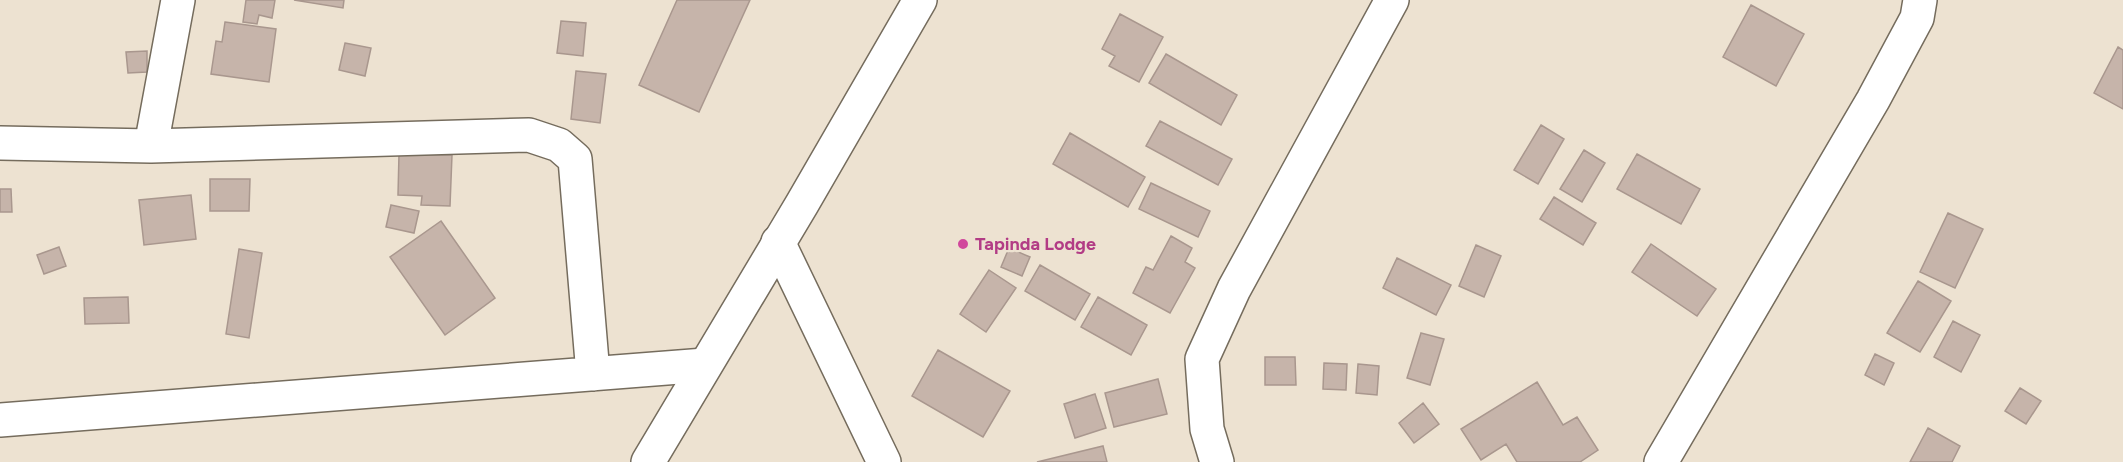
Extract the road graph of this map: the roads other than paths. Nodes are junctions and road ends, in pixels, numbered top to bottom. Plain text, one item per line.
1 (177, 0) edge
2 (920, 0) edge
3 (1392, 0) edge
4 (1920, 0) edge
5 (0, 143) edge
6 (151, 146) junction
7 (778, 242) junction
8 (705, 365) junction
9 (593, 374) junction
10 (0, 420) edge
11 (648, 462) edge
12 (884, 462) edge
13 (1217, 462) edge
14 (1661, 462) edge

1 - 6 street
2 - 7 street
3 - 13 street
4 - 14 street
5 - 6 street
6 - 9 street
7 - 8 street
7 - 12 street
8 - 9 street
8 - 11 street
9 - 10 street

